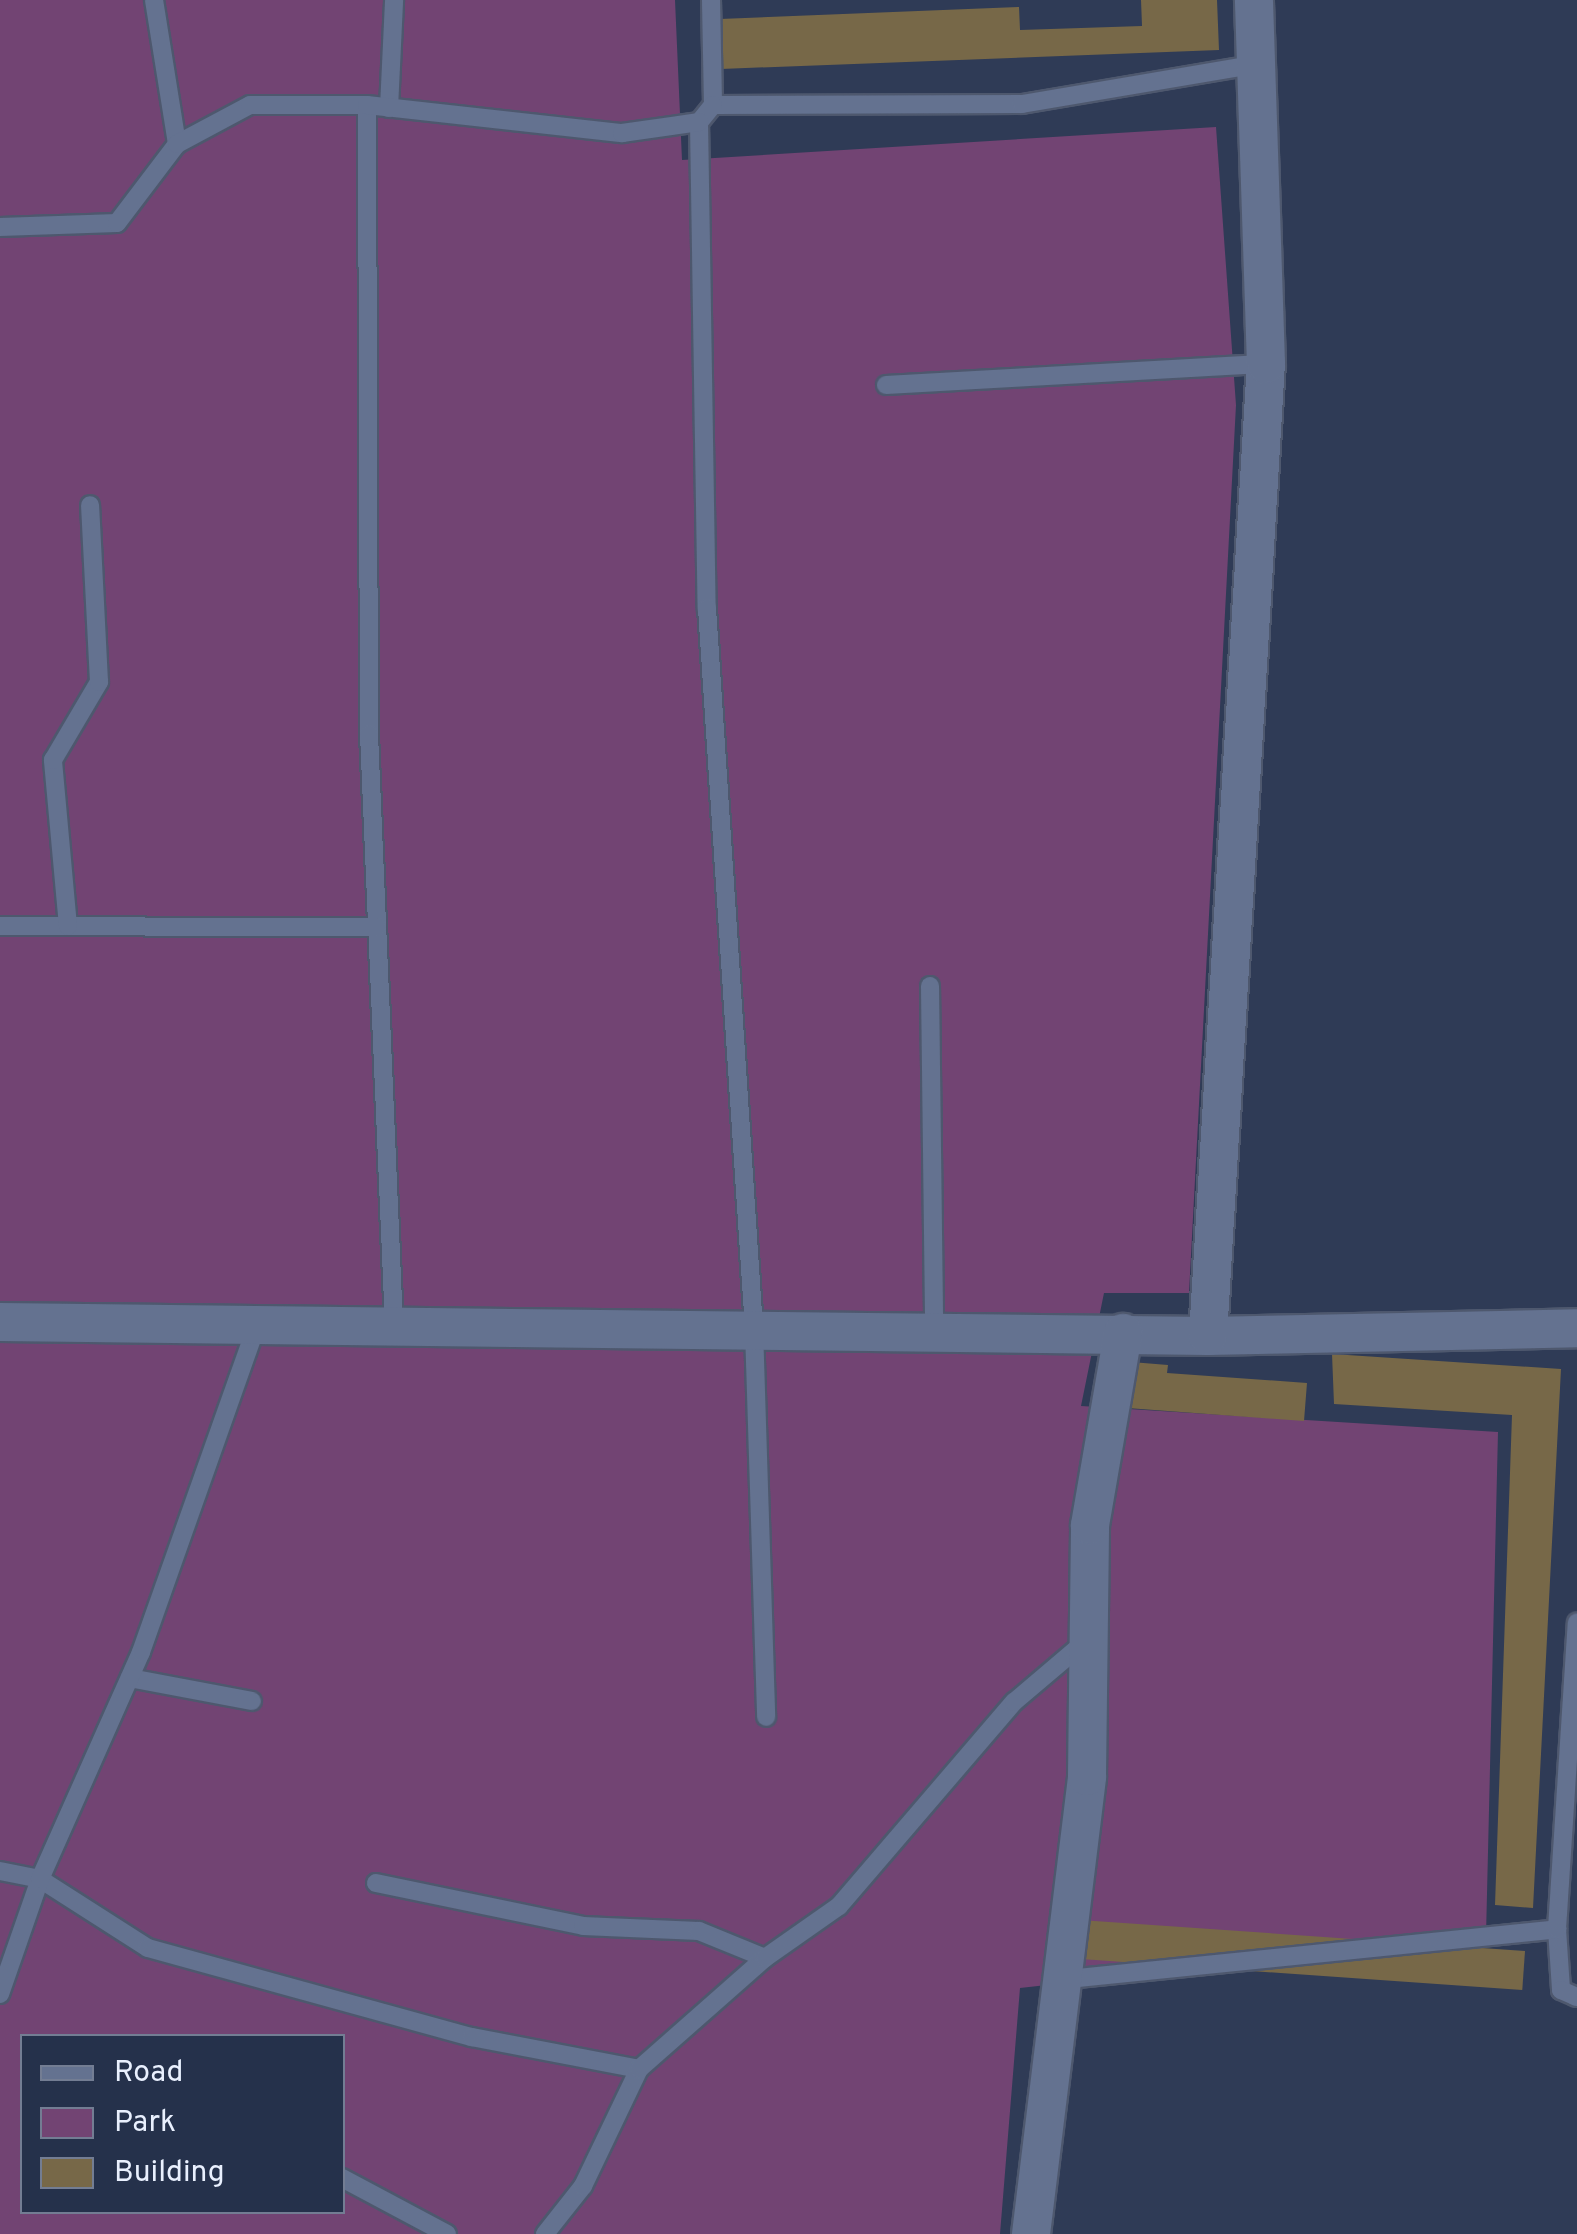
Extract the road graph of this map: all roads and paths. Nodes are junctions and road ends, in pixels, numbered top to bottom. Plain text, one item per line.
1 (154, 0) edge
2 (394, 0) edge
3 (711, 0) edge
4 (1254, 0) edge
5 (1260, 64) junction
6 (367, 105) junction
7 (713, 105) junction
8 (389, 108) junction
9 (699, 122) junction
10 (177, 144) junction
11 (0, 227) edge
12 (1266, 364) junction
13 (886, 385) dead end
14 (90, 505) dead end
15 (0, 926) edge
16 (68, 926) junction
17 (377, 927) junction
18 (930, 986) dead end
19 (0, 1322) edge
20 (258, 1325) junction
21 (394, 1326) junction
22 (1577, 1328) edge
23 (754, 1330) junction
24 (934, 1331) junction
25 (1123, 1333) junction
26 (1208, 1336) junction
27 (1577, 1623) edge
28 (1094, 1634) junction
29 (130, 1678) junction
30 (252, 1701) dead end
31 (766, 1717) dead end
32 (0, 1872) edge
33 (40, 1880) junction
34 (376, 1883) dead end
35 (1557, 1928) junction
36 (765, 1958) junction
37 (1068, 1978) junction
38 (0, 1994) edge
39 (1577, 1997) edge
40 (639, 2068) junction
41 (345, 2180) edge
42 (447, 2234) edge
43 (544, 2234) edge
44 (1030, 2234) edge

1 - 10 lane
2 - 8 lane
3 - 7 lane
4 - 5 street
5 - 7 lane
5 - 12 street
6 - 8 lane
6 - 10 lane
6 - 17 lane
7 - 9 lane
8 - 9 lane
9 - 23 lane
10 - 11 lane
12 - 13 lane
12 - 26 street
14 - 16 lane
15 - 16 lane
16 - 17 lane
17 - 21 lane
18 - 24 lane
19 - 20 street
20 - 21 street
20 - 29 lane
21 - 23 street
22 - 26 street
23 - 24 street
23 - 31 lane
24 - 25 street
25 - 26 street
25 - 28 street
27 - 35 lane
28 - 36 lane
28 - 37 street
29 - 30 lane
29 - 33 lane
32 - 33 lane
33 - 38 lane
33 - 40 lane
34 - 36 lane
35 - 37 lane
35 - 39 lane
36 - 40 lane
37 - 44 street
40 - 43 lane
41 - 42 lane

